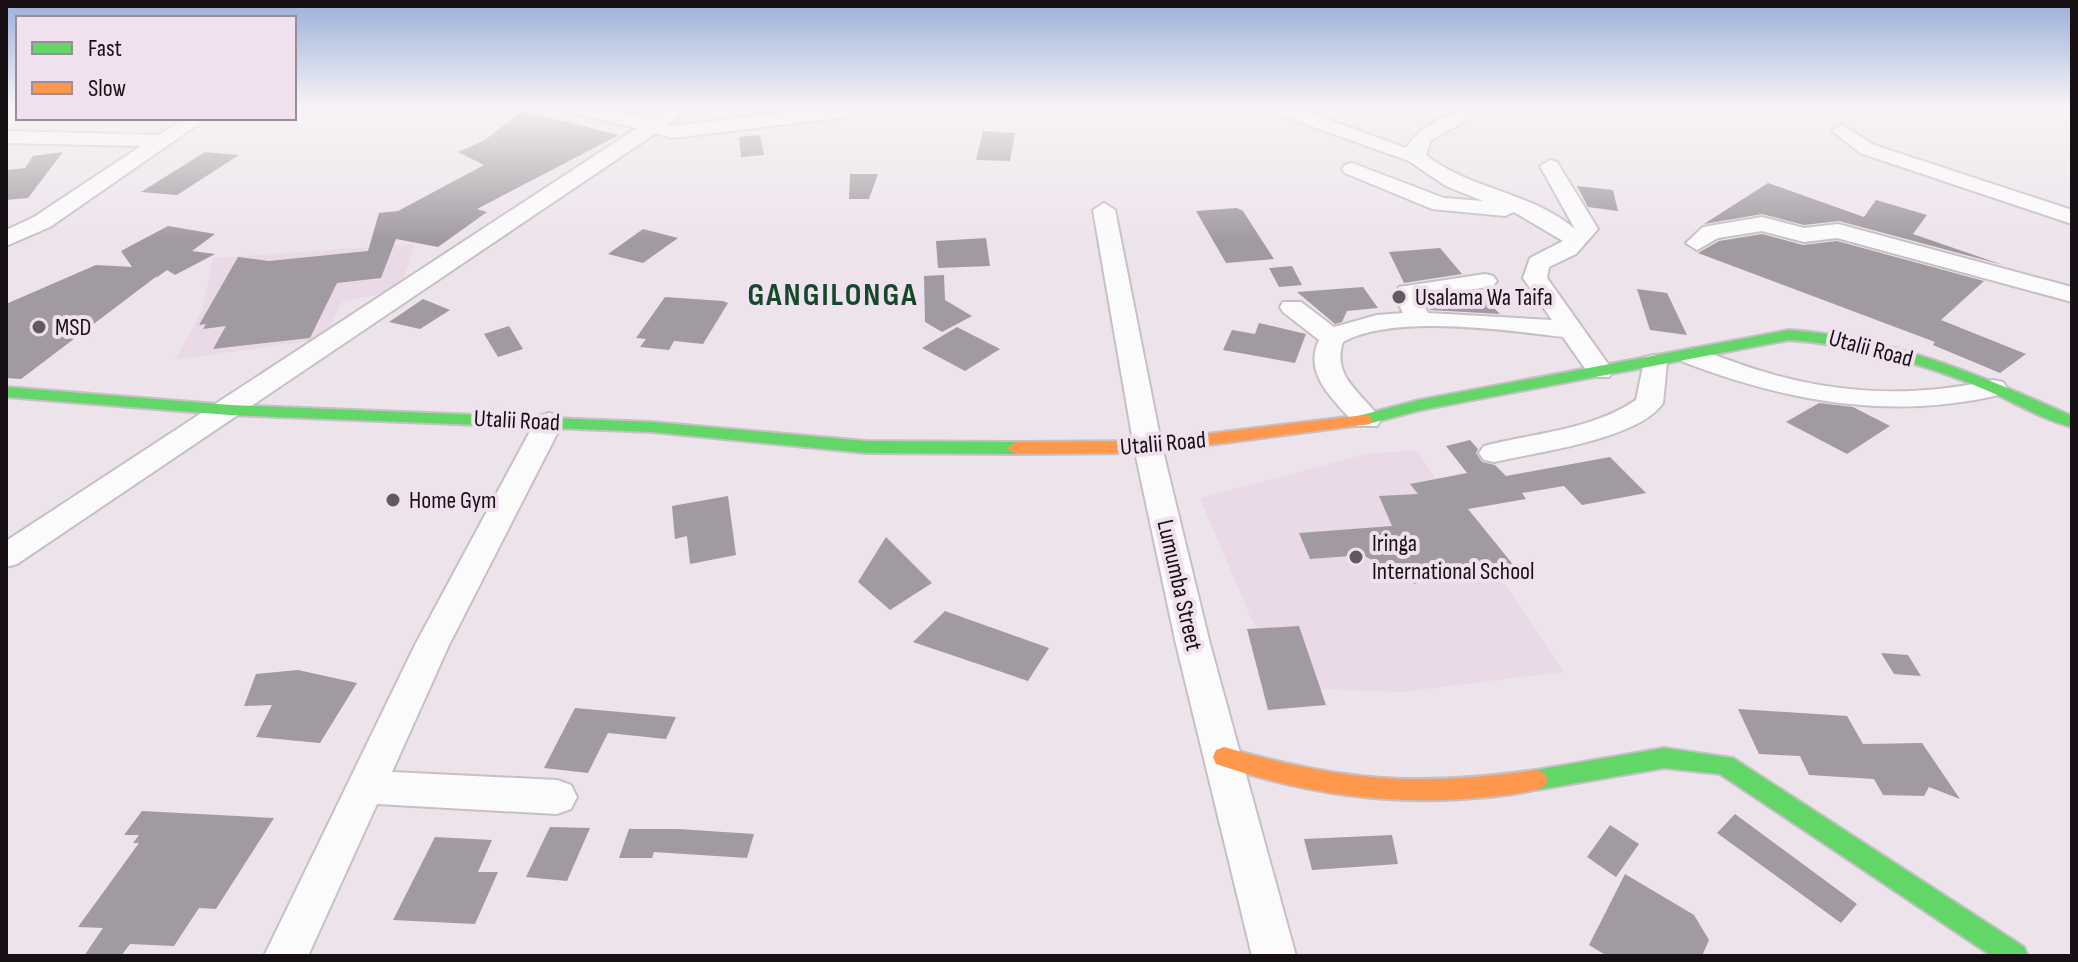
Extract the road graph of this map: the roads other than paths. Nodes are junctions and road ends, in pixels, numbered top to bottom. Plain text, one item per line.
1 (148, 152) edge
2 (613, 152) edge
3 (1398, 152) edge
4 (1415, 152) edge
5 (1876, 152) edge
6 (1416, 157) junction
7 (1550, 166) dead end
8 (1352, 169) dead end
9 (1523, 209) junction
10 (1104, 210) dead end
11 (2072, 217) edge
12 (6, 239) edge
13 (1577, 242) junction
14 (1697, 243) dead end
15 (1485, 281) dead end
16 (2072, 295) edge
17 (1292, 307) dead end
18 (1420, 321) junction
19 (1571, 330) junction
20 (1332, 338) junction
21 (1692, 356) junction
22 (1654, 363) junction
23 (1600, 371) junction
24 (1993, 388) junction
25 (6, 392) edge
26 (230, 410) junction
27 (1367, 420) junction
28 (549, 422) junction
29 (2072, 422) edge
30 (1148, 447) junction
31 (1494, 453) dead end
32 (6, 556) edge
33 (1224, 757) junction
34 (367, 787) junction
35 (557, 797) dead end
36 (286, 956) edge
37 (1274, 956) edge
38 (2015, 956) edge

1 - 12 street
2 - 26 street
3 - 6 street
4 - 6 street
5 - 11 street
6 - 9 street
7 - 13 street
8 - 9 street
9 - 13 street
10 - 30 street, Lumumba Street
13 - 19 street
14 - 16 street
15 - 18 street
17 - 20 street
18 - 19 street
18 - 20 street
19 - 23 street
20 - 27 street
21 - 22 street, Utalii Road
21 - 24 street
21 - 24 street, Utalii Road
22 - 23 street, Utalii Road
22 - 31 street
23 - 27 street, Utalii Road
24 - 29 street, Utalii Road
25 - 26 street, Utalii Road
26 - 28 street, Utalii Road
26 - 32 street
27 - 30 street, Utalii Road
28 - 30 street, Utalii Road
28 - 34 street
30 - 33 street, Lumumba Street
33 - 37 street, Lumumba Street
33 - 38 street
34 - 35 street
34 - 36 street

